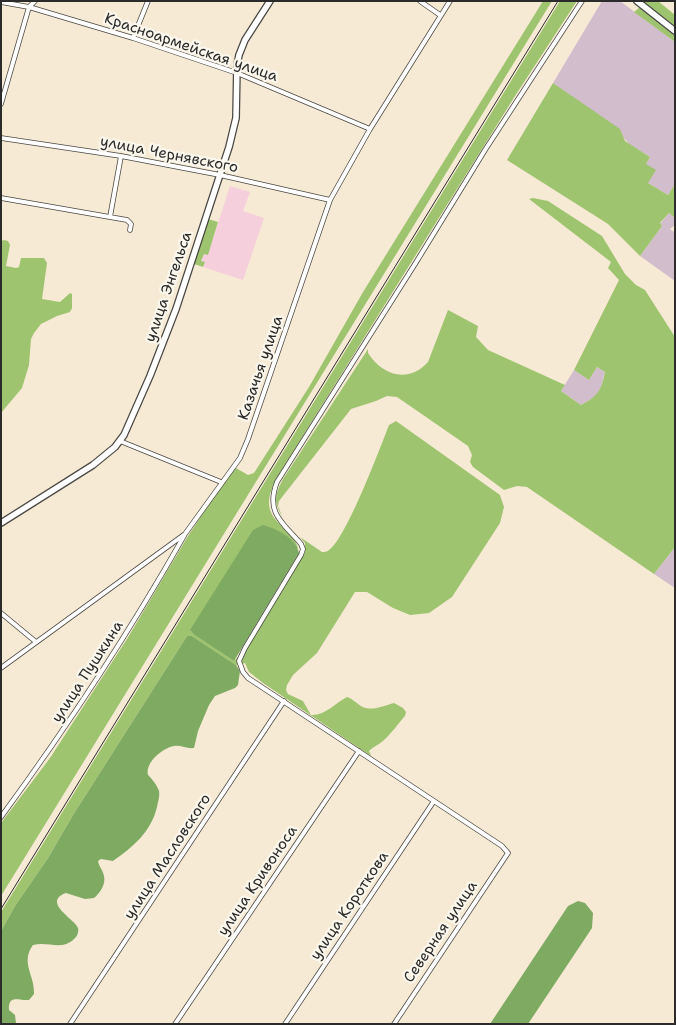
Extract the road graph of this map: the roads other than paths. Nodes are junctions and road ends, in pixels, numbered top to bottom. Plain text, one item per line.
1 (34, 1) edge
2 (148, 1) edge
3 (270, 1) edge
4 (420, 1) edge
5 (450, 1) edge
6 (582, 1) edge
7 (637, 1) edge
8 (1, 2) edge
9 (10, 2) edge
10 (29, 6) junction
11 (440, 15) junction
12 (675, 31) edge
13 (133, 38) junction
14 (237, 73) junction
15 (1, 104) edge
16 (370, 130) junction
17 (1, 138) edge
18 (120, 156) junction
19 (220, 175) junction
20 (1, 198) edge
21 (330, 200) junction
22 (110, 217) junction
23 (130, 230) dead end
24 (120, 441) junction
25 (221, 482) junction
26 (1, 523) edge
27 (185, 534) junction
28 (1, 613) edge
29 (36, 642) junction
30 (1, 668) edge
31 (284, 701) junction
32 (360, 752) junction
33 (434, 801) junction
34 (1, 817) edge
35 (70, 1024) edge
36 (175, 1024) edge
37 (284, 1024) edge
38 (394, 1024) edge

1 - 10 street
2 - 13 street
3 - 14 street, улица Энгельса
4 - 11 street
5 - 11 street, Казачья улица
6 - 31 street
7 - 12 street
8 - 9 street, Красноармейская улица
9 - 10 street, Красноармейская улица
10 - 13 street, Красноармейская улица
10 - 15 street
11 - 16 street, Казачья улица
13 - 14 street, Красноармейская улица
14 - 16 street, Красноармейская улица
14 - 19 street, улица Энгельса
16 - 21 street, Казачья улица
17 - 18 street, улица Чернявского
18 - 19 street, улица Чернявского
18 - 22 street
19 - 21 street, улица Чернявского
19 - 24 street, улица Энгельса
20 - 22 street
21 - 25 street, Казачья улица
22 - 23 street
24 - 25 street
24 - 26 street, улица Энгельса
25 - 27 street, Казачья улица
27 - 29 street, Казачья улица
27 - 34 street, улица Пушкина
28 - 29 street
29 - 30 street, Казачья улица
31 - 32 street
31 - 35 street, улица Масловского
32 - 33 street
32 - 36 street, улица Кривоноса
33 - 37 street, улица Короткова
33 - 38 street, Северная улица

